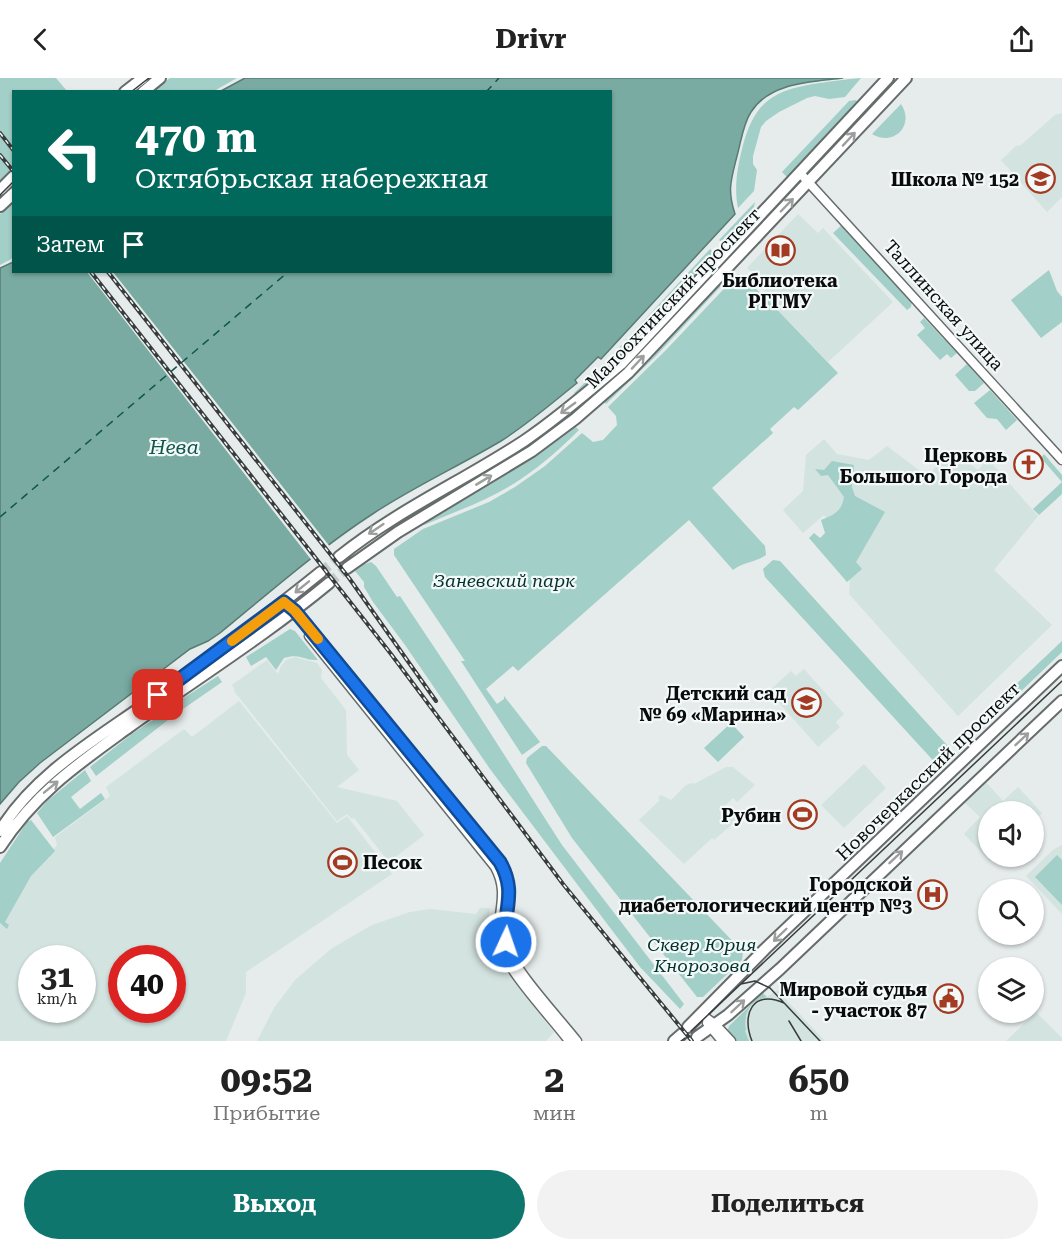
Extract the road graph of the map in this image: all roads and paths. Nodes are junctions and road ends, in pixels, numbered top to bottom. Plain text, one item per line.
1 (143, 78) edge
2 (160, 78) edge
3 (888, 78) edge
4 (906, 78) edge
5 (128, 90) edge
6 (145, 90) edge
7 (800, 173) junction
8 (12, 178) edge
9 (809, 182) junction
10 (0, 190) edge
11 (12, 195) edge
12 (0, 206) edge
13 (1062, 460) edge
14 (339, 557) tunnel mouth
15 (347, 568) tunnel mouth
16 (321, 572) tunnel mouth
17 (329, 583) tunnel mouth
18 (284, 602) junction
19 (293, 613) junction
20 (1062, 666) edge
21 (1062, 700) edge
22 (0, 831) edge
23 (0, 847) edge
24 (701, 1014) junction
25 (713, 1026) junction
26 (681, 1034) edge
27 (697, 1037) dead end
28 (569, 1041) edge
29 (578, 1041) edge
30 (722, 1041) edge
31 (731, 1041) edge

1 - 5 main road
2 - 6 main road
3 - 7 main road, Малоохтинский проспект
9 -> 4 main road, Малоохтинский проспект
7 - 9 street, Таллинская улица
7 -> 14 main road, Малоохтинский проспект
8 - 10 main road
9 - 13 street, Таллинская улица
15 -> 9 main road, Малоохтинский проспект
11 - 12 main road
16 -> 18 main road
17 - 19 main road
18 - 19 street
18 - 22 main road
23 -> 19 main road
19 - 28 street
19 - 29 street
20 -> 24 main road, Новочеркасский проспект
25 -> 21 main road
24 - 25 street
24 - 26 main road, Новочеркасский проспект
25 - 27 main road
25 - 30 street
25 - 31 street

